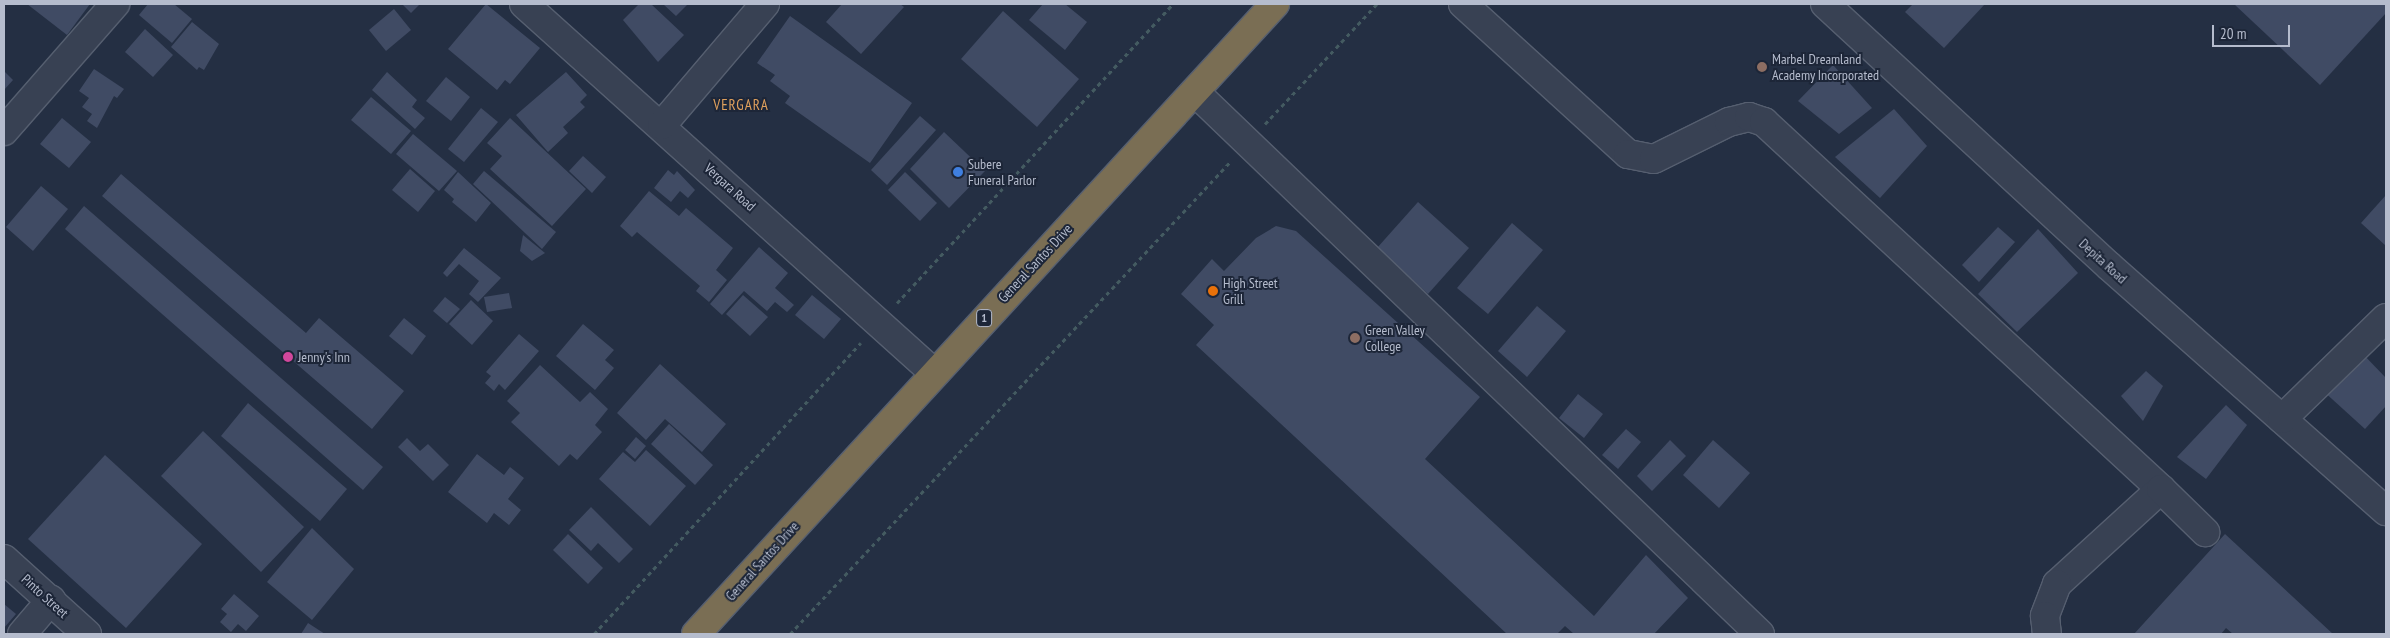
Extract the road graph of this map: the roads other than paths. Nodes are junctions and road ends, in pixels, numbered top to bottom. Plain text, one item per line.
1 (115, 4) edge
2 (524, 4) edge
3 (765, 4) edge
4 (1275, 4) edge
5 (1463, 4) edge
6 (1825, 4) edge
7 (1194, 92) junction
8 (662, 125) junction
9 (4, 131) edge
10 (2386, 318) edge
11 (934, 372) junction
12 (2282, 419) junction
13 (2161, 489) junction
14 (2386, 511) edge
15 (2205, 532) dead end
16 (4, 558) edge
17 (51, 600) junction
18 (22, 634) edge
19 (87, 634) edge
20 (696, 634) edge
21 (1760, 634) edge
22 (2047, 634) edge

1 - 9 street
2 - 8 street, Vergara Road
3 - 8 street
4 - 7 highway, General Santos Drive / 1
5 - 13 street
6 - 12 street, Depita Road
7 - 11 highway, General Santos Drive / 1
7 - 21 street
8 - 11 street, Vergara Road
10 - 12 street
11 - 20 highway, General Santos Drive / 1
12 - 14 street, Depita Road
13 - 15 street
13 - 22 street
16 - 17 street, Pinto Street
17 - 18 street
17 - 19 street, Pinto Street

